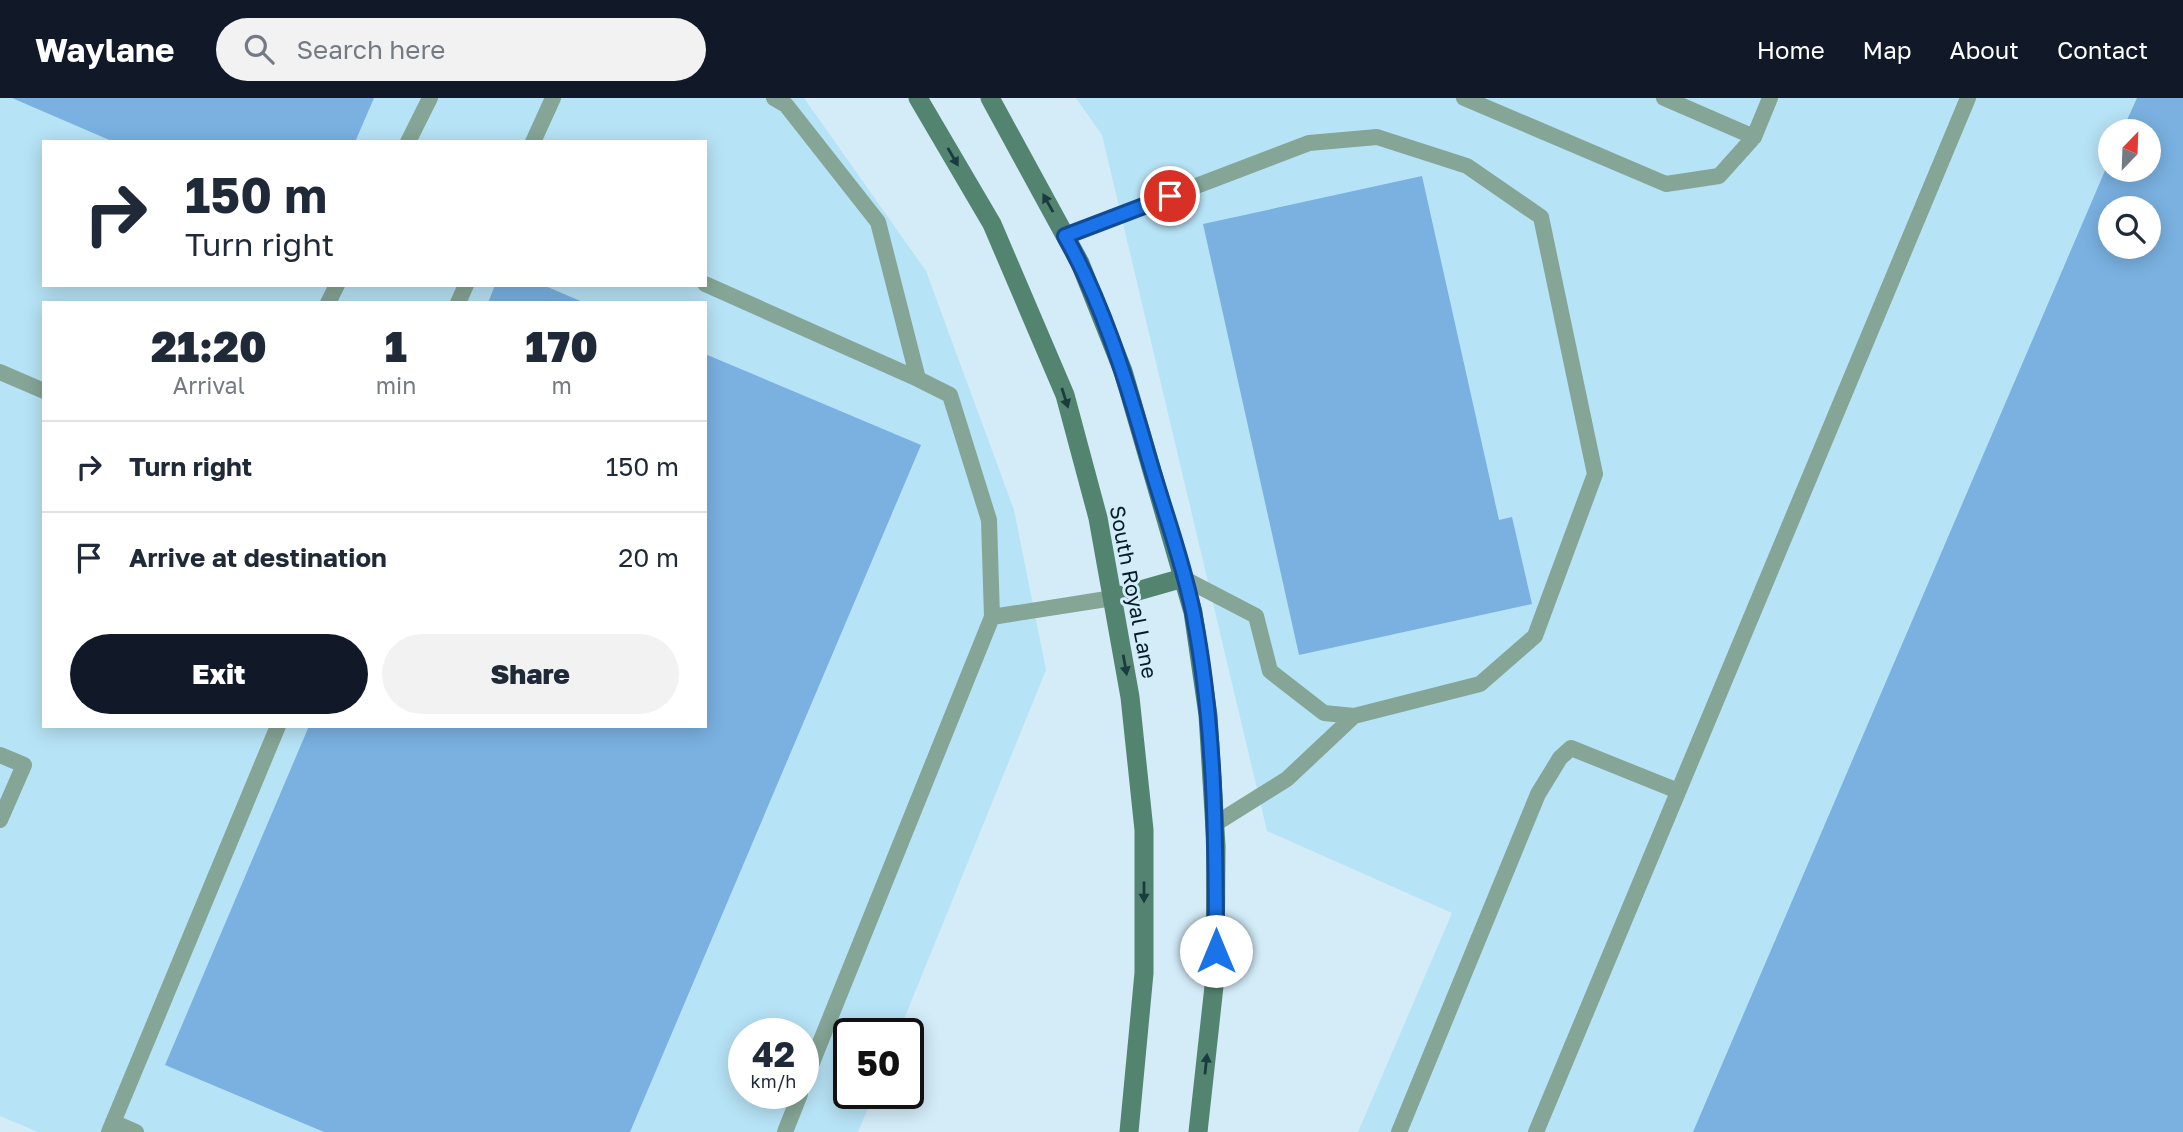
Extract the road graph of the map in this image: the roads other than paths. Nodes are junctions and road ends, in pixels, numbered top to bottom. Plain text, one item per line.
1 (430, 98) edge
2 (554, 98) edge
3 (774, 98) edge
4 (918, 98) edge
5 (990, 98) edge
6 (1464, 98) edge
7 (1664, 98) edge
8 (1770, 98) edge
9 (1968, 98) edge
10 (1754, 137) junction
11 (409, 140) edge
12 (534, 140) edge
13 (1065, 236) junction
14 (707, 285) edge
15 (0, 372) edge
16 (918, 379) junction
17 (42, 390) edge
18 (1183, 578) junction
19 (1112, 598) junction
20 (992, 617) junction
21 (1354, 716) junction
22 (277, 728) edge
23 (0, 755) edge
24 (1678, 791) junction
25 (0, 820) edge
26 (1215, 824) junction
27 (819, 1046) edge
28 (794, 1109) edge
29 (111, 1127) edge
30 (136, 1132) edge
31 (785, 1132) edge
32 (1129, 1132) edge
33 (1198, 1132) edge
34 (1399, 1132) edge
35 (1536, 1132) edge

1 - 11 lane
2 - 12 lane
3 - 16 lane
4 -> 19 main road, South Royal Lane
13 -> 5 main road, South Royal Lane
6 - 10 lane
7 - 10 lane
8 - 10 lane
9 - 24 lane
13 - 18 main road, South Royal Lane
13 - 21 lane
14 - 16 lane
15 - 17 lane
16 - 20 lane
18 - 19 main road
18 - 21 lane
18 - 26 main road, South Royal Lane
19 - 20 lane
19 -> 32 main road, South Royal Lane
20 - 27 lane
21 - 26 lane
22 - 29 lane
23 - 25 lane
24 - 34 lane
24 - 35 lane
33 -> 26 main road, South Royal Lane
28 - 31 lane
29 - 30 lane

